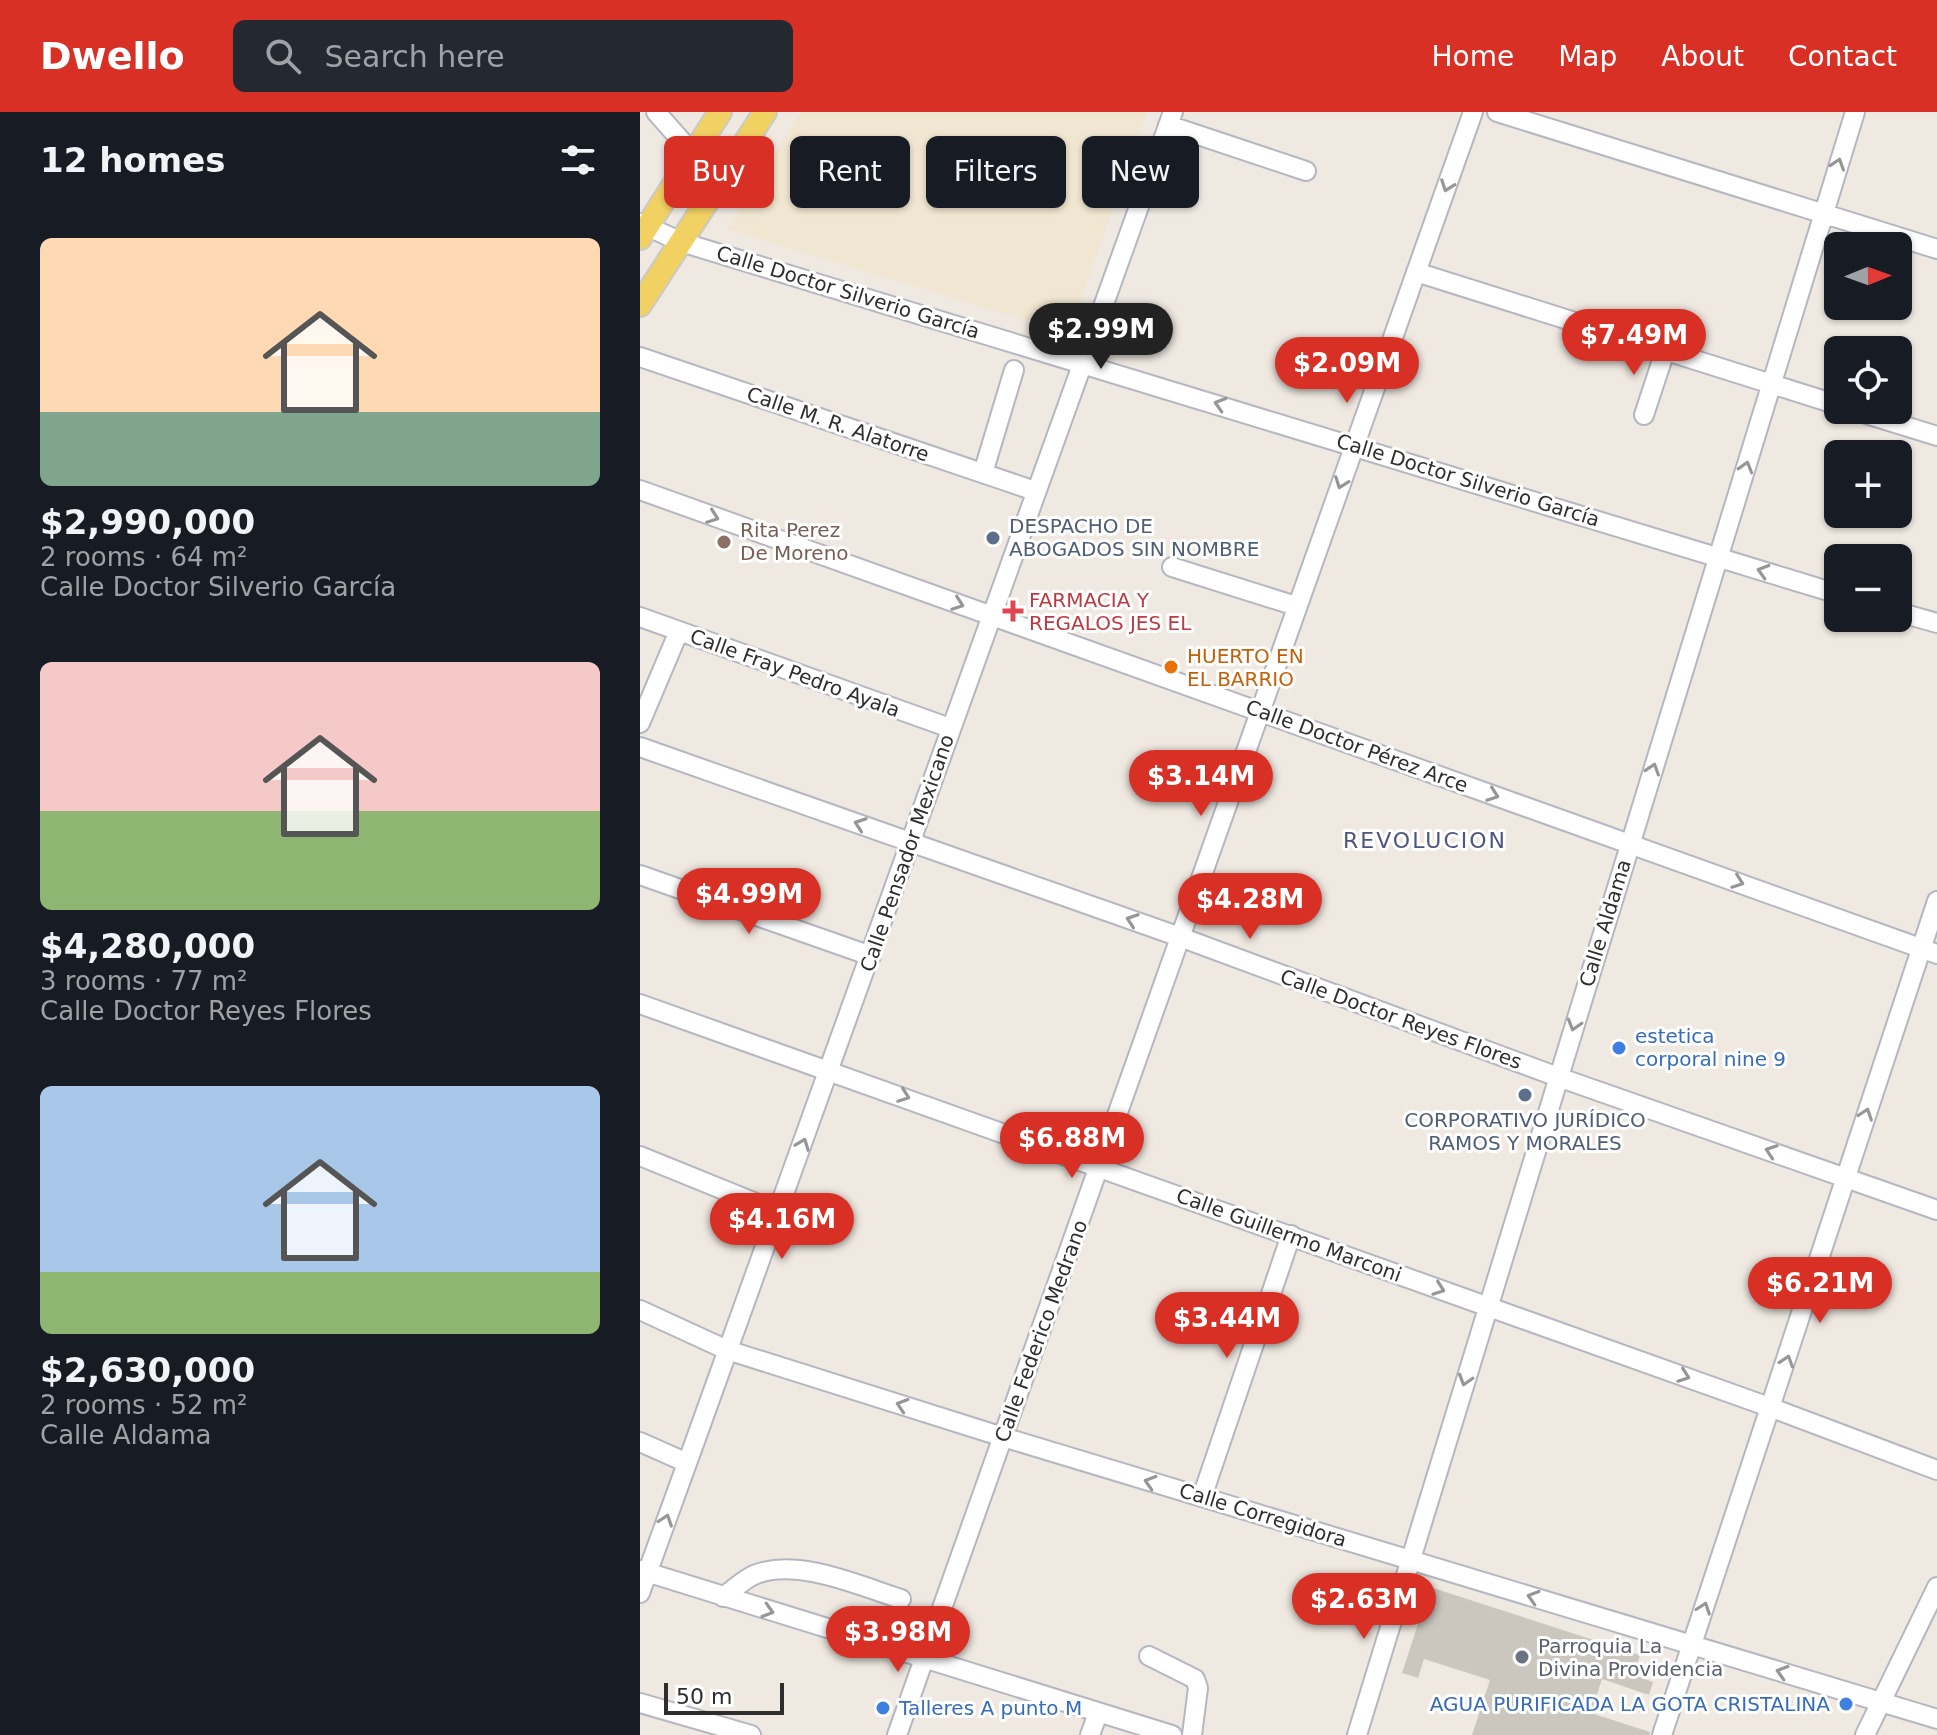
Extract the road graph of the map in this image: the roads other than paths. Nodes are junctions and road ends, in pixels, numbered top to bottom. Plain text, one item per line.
1 (656, 112) edge
2 (720, 112) edge
3 (765, 112) edge
4 (1473, 112) edge
5 (1497, 112) edge
6 (1855, 112) edge
7 (1171, 118) edge
8 (677, 136) edge
9 (705, 136) edge
10 (1306, 171) dead end
11 (664, 197) edge
12 (1823, 214) junction
13 (642, 229) edge
14 (681, 242) junction
15 (1937, 249) edge
16 (1416, 272) junction
17 (640, 305) edge
18 (1665, 351) junction
19 (640, 357) edge
20 (1082, 362) junction
21 (1014, 370) dead end
22 (1770, 384) junction
23 (1824, 401) edge
24 (1644, 415) dead end
25 (1898, 424) edge
26 (1937, 436) edge
27 (1355, 445) junction
28 (983, 473) junction
29 (640, 490) edge
30 (1035, 491) junction
31 (1720, 558) junction
32 (1172, 567) dead end
33 (1824, 590) edge
34 (1296, 606) junction
35 (990, 616) junction
36 (1912, 616) edge
37 (640, 617) edge
38 (1937, 623) edge
39 (679, 631) junction
40 (1260, 712) junction
41 (640, 723) edge
42 (950, 728) junction
43 (640, 747) edge
44 (911, 842) junction
45 (1630, 843) junction
46 (640, 875) edge
47 (1937, 901) edge
48 (1180, 937) junction
49 (1929, 952) edge
50 (871, 956) junction
51 (640, 1004) edge
52 (831, 1070) junction
53 (1558, 1077) junction
54 (640, 1156) edge
55 (1099, 1166) junction
56 (1845, 1177) junction
57 (1937, 1210) edge
58 (778, 1212) junction
59 (1291, 1235) junction
60 (1487, 1306) junction
61 (640, 1310) edge
62 (727, 1350) junction
63 (1772, 1408) junction
64 (1003, 1437) junction
65 (640, 1442) edge
66 (685, 1462) junction
67 (1937, 1470) edge
68 (1202, 1497) junction
69 (1411, 1560) junction
70 (644, 1572) edge
71 (1937, 1587) edge
72 (640, 1593) edge
73 (723, 1597) junction
74 (901, 1599) dead end
75 (1692, 1644) junction
76 (1149, 1656) dead end
77 (923, 1660) junction
78 (1880, 1702) junction
79 (640, 1703) edge
80 (1098, 1713) junction
81 (1937, 1719) edge
82 (751, 1735) edge
83 (897, 1735) edge
84 (1090, 1735) edge
85 (1172, 1735) edge
86 (1192, 1735) edge
87 (1357, 1735) edge
88 (1662, 1735) edge
89 (1865, 1735) edge

1 - 8 street
2 - 9 main road
3 - 14 main road
4 -> 16 street, Calle Federico Medrano
5 - 12 street
12 -> 6 street, Calle Aldama
7 - 10 street
7 - 20 street, Calle Pensador Mexicano
11 - 13 main road
12 - 15 street
12 - 22 street, Calle Aldama
13 - 14 street, Calle Doctor Silverio García
14 - 17 main road
14 - 20 street, Calle Doctor Silverio García
16 - 18 street
16 - 27 street, Calle Federico Medrano
18 - 22 street
18 - 24 street
19 - 28 street, Calle M. R. Alatorre
27 -> 20 street, Calle Doctor Silverio García
20 - 30 street, Calle Pensador Mexicano
21 - 28 street
22 - 23 street
31 -> 22 street, Calle Aldama
25 - 26 street
27 - 31 street, Calle Doctor Silverio García
27 -> 34 street, Calle Federico Medrano
28 - 30 street, Calle M. R. Alatorre
29 -> 35 street, Calle Doctor Pérez Arce
30 - 35 street, Calle Pensador Mexicano
33 -> 31 street, Calle Doctor Silverio García
45 -> 31 street, Calle Aldama
32 - 34 street
34 - 40 street, Calle Federico Medrano
35 - 40 street, Calle Doctor Pérez Arce
35 - 42 street, Calle Pensador Mexicano
36 - 38 street
37 - 39 street, Calle Fray Pedro Ayala
39 - 41 street
39 - 42 street, Calle Fray Pedro Ayala
40 -> 45 street, Calle Doctor Pérez Arce
40 - 48 street, Calle Federico Medrano
42 - 44 street, Calle Pensador Mexicano
44 -> 43 street, Calle Doctor Reyes Flores
48 -> 44 street, Calle Doctor Reyes Flores
44 - 50 street, Calle Pensador Mexicano
45 -> 49 street, Calle Doctor Pérez Arce
45 -> 53 street, Calle Aldama
46 - 50 street
47 - 49 street
48 - 53 street, Calle Doctor Reyes Flores
48 - 55 street, Calle Federico Medrano
56 -> 49 street
50 - 52 street, Calle Pensador Mexicano
51 - 52 street, Calle Guillermo Marconi
52 -> 55 street, Calle Guillermo Marconi
58 -> 52 street, Calle Pensador Mexicano
56 -> 53 street, Calle Doctor Reyes Flores
53 - 60 street, Calle Aldama
54 - 58 street
55 - 59 street, Calle Guillermo Marconi
55 - 64 street, Calle Federico Medrano
56 - 57 street, Calle Doctor Reyes Flores
63 -> 56 street
58 - 62 street, Calle Pensador Mexicano
59 -> 60 street, Calle Guillermo Marconi
59 - 68 street
60 -> 63 street, Calle Guillermo Marconi
60 -> 69 street, Calle Aldama
61 - 62 street, Calle Corregidora
64 -> 62 street, Calle Corregidora
62 - 66 street, Calle Pensador Mexicano
63 - 67 street, Calle Guillermo Marconi
75 -> 63 street
68 -> 64 street, Calle Corregidora
64 - 77 street, Calle Federico Medrano
65 - 66 street
70 -> 66 street, Calle Pensador Mexicano
68 - 69 street, Calle Corregidora
75 -> 69 street, Calle Corregidora
69 - 87 street, Calle Aldama
70 - 72 street, Calle Pensador Mexicano
70 - 73 street
71 - 78 street
73 - 74 street
73 -> 77 street
78 -> 75 street, Calle Corregidora
75 - 88 street
76 - 86 street
77 - 80 street
77 - 83 street, Calle Federico Medrano
78 - 81 street, Calle Corregidora
78 - 89 street
79 - 82 street
80 - 84 street
80 - 85 street

